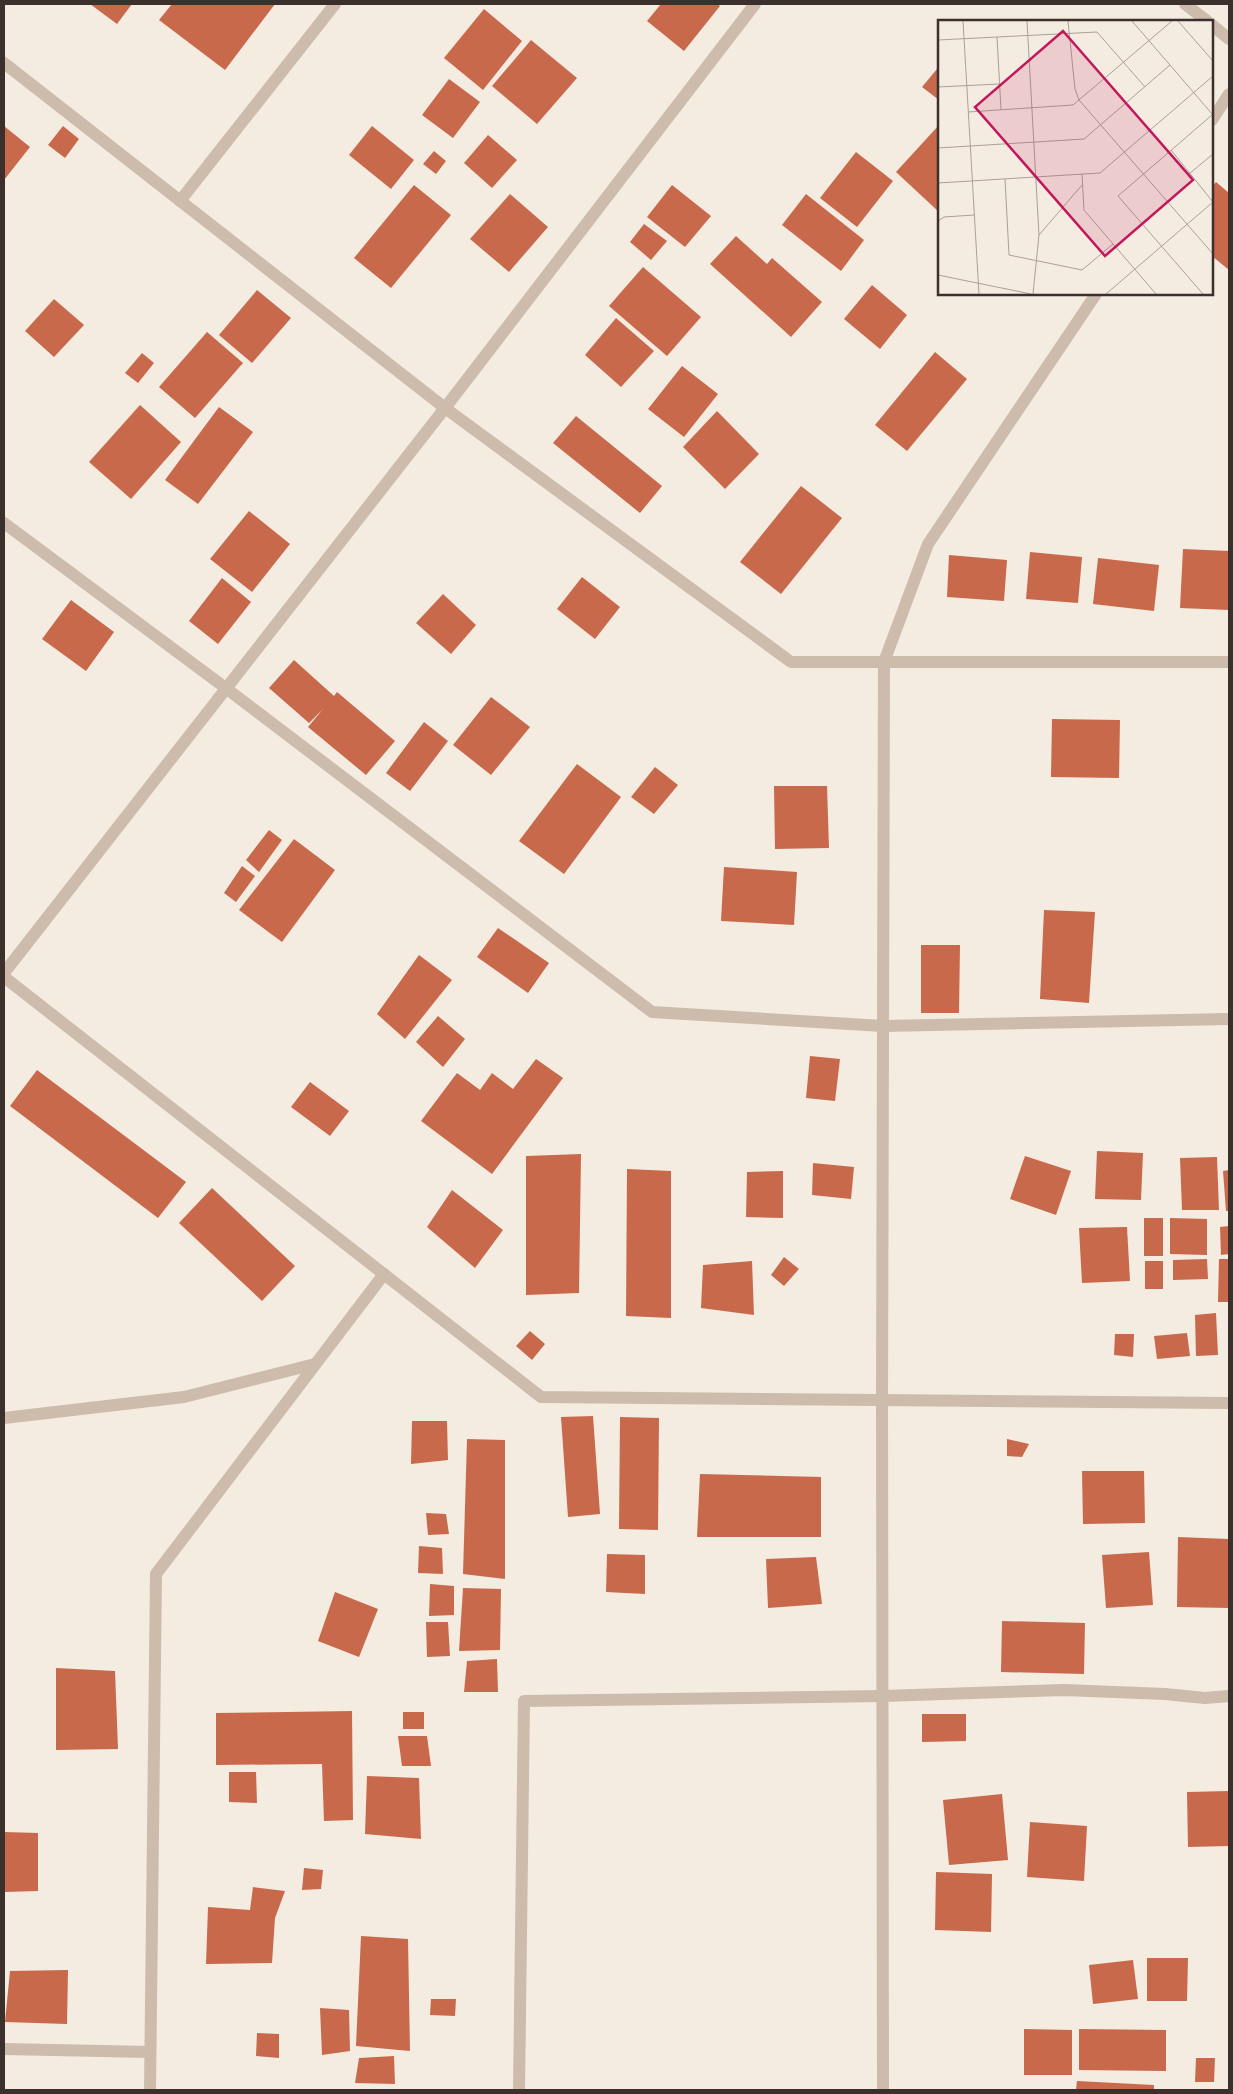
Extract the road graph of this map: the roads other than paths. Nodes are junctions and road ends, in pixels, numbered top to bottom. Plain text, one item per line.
1 (335, 4) edge
2 (755, 4) edge
3 (1184, 4) edge
4 (1206, 20) edge
5 (1213, 26) edge
6 (1229, 39) edge
7 (4, 63) edge
8 (1229, 94) edge
9 (1213, 118) edge
10 (180, 201) junction
11 (1095, 295) edge
12 (445, 408) junction
13 (4, 523) edge
14 (884, 662) junction
15 (1229, 662) edge
16 (227, 689) junction
17 (4, 975) edge
18 (1229, 1019) edge
19 (882, 1026) junction
20 (384, 1274) junction
21 (315, 1364) junction
22 (882, 1398) junction
23 (1229, 1403) edge
24 (4, 1418) edge
25 (883, 1696) junction
26 (1229, 1696) edge
27 (4, 2049) edge
28 (150, 2052) junction
29 (150, 2090) edge
30 (520, 2090) edge
31 (883, 2090) edge

1 - 10 street
2 - 12 street
3 - 4 street
5 - 6 street
7 - 10 street
8 - 9 street
10 - 12 street
11 - 14 street
12 - 14 street
12 - 16 street
13 - 16 street
14 - 15 street
14 - 19 street
16 - 17 street
16 - 19 street
17 - 20 street
18 - 19 street
19 - 22 street
20 - 21 street
20 - 22 street
21 - 24 street
21 - 28 street
22 - 23 street
22 - 25 street
25 - 26 street
25 - 30 street
25 - 31 street
27 - 28 street
28 - 29 street

